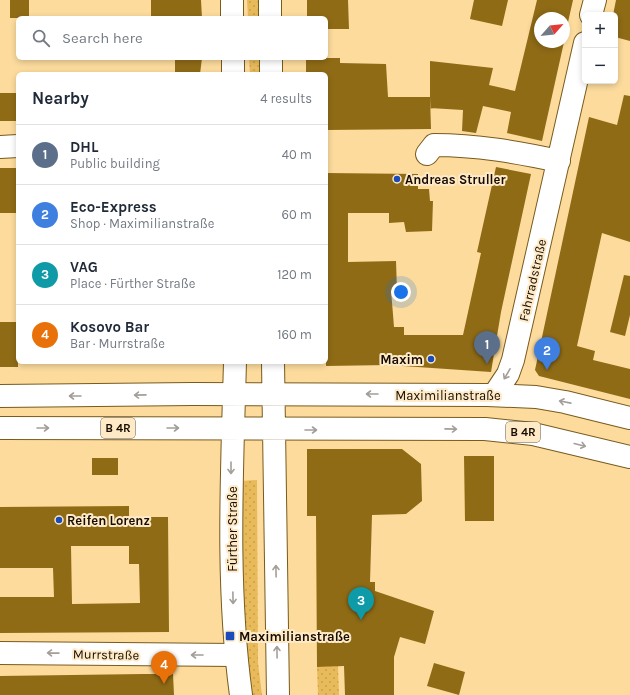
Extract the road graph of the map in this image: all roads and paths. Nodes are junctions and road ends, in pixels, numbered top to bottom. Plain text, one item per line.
1 (232, 0) edge
2 (270, 0) edge
3 (595, 0) edge
4 (592, 12) edge
5 (232, 16) edge
6 (270, 16) edge
7 (584, 48) edge
8 (233, 60) edge
9 (270, 60) edge
10 (233, 72) edge
11 (271, 72) edge
12 (16, 146) edge
13 (0, 147) edge
14 (427, 154) dead end
15 (559, 161) junction
16 (235, 364) edge
17 (273, 364) edge
18 (274, 393) junction
19 (234, 394) junction
20 (494, 395) junction
21 (0, 396) edge
22 (630, 418) edge
23 (0, 428) edge
24 (233, 429) junction
25 (274, 429) junction
26 (630, 456) edge
27 (0, 653) edge
28 (236, 655) junction
29 (241, 695) edge
30 (278, 695) edge

1 - 5 main road
2 - 6 main road
3 - 4 main road
7 - 15 main road, Fahrradstraße
8 - 10 main road
9 - 11 main road
12 - 13 main road
14 - 15 main road
15 -> 20 main road, Fahrradstraße
16 - 19 main road, Fürther Straße
17 - 18 main road
18 - 19 main road, Maximilianstraße
20 -> 18 main road, Maximilianstraße
18 - 25 main road
19 -> 21 main road, Maximilianstraße
19 - 24 main road, Fürther Straße
22 -> 20 main road, Maximilianstraße
23 -> 24 main road, B 4R
24 - 25 main road, B 4R
24 -> 28 main road, Fürther Straße
25 -> 26 main road, B 4R
30 -> 25 main road
28 -> 27 main road, Murrstraße
28 - 29 main road, Fürther Straße

